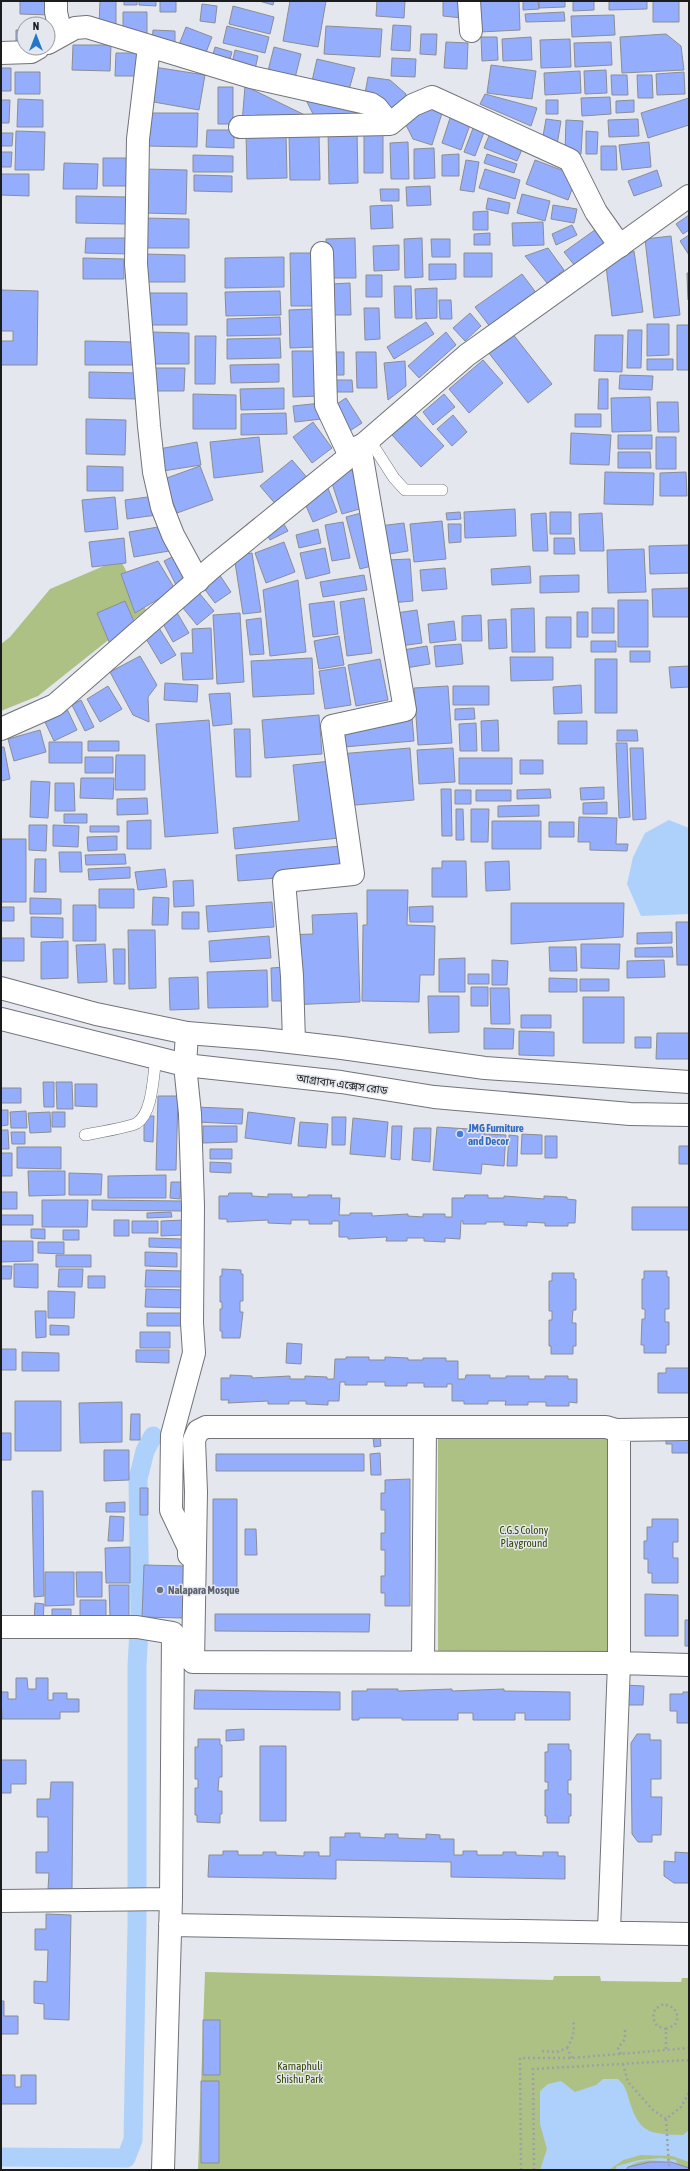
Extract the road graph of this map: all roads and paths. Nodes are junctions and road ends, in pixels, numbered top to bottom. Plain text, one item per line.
1 (56, 1) edge
2 (469, 1) edge
3 (56, 16) edge
4 (471, 31) dead end
5 (56, 38) edge
6 (149, 47) junction
7 (16, 52) edge
8 (1, 53) edge
9 (390, 124) junction
10 (240, 127) dead end
11 (689, 196) edge
12 (620, 246) junction
13 (322, 252) dead end
14 (360, 447) junction
15 (442, 490) dead end
16 (198, 581) junction
17 (1, 729) edge
18 (1, 988) edge
19 (1, 1019) edge
20 (187, 1034) junction
21 (294, 1042) junction
22 (156, 1058) junction
23 (185, 1065) junction
24 (689, 1082) edge
25 (689, 1115) edge
26 (85, 1135) dead end
27 (425, 1427) junction
28 (689, 1429) edge
29 (616, 1430) junction
30 (1, 1627) edge
31 (169, 1632) junction
32 (423, 1662) junction
33 (619, 1663) junction
34 (689, 1665) edge
35 (170, 1899) junction
36 (1, 1901) edge
37 (170, 1924) junction
38 (609, 1931) junction
39 (689, 1934) edge
40 (573, 2020) dead end
41 (666, 2029) junction
42 (625, 2030) dead end
43 (567, 2048) junction
44 (689, 2048) edge
45 (666, 2050) junction
46 (542, 2051) dead end
47 (621, 2054) junction
48 (572, 2058) junction
49 (689, 2060) edge
50 (623, 2064) junction
51 (689, 2093) edge
52 (666, 2119) junction
53 (670, 2167) dead end
54 (163, 2170) edge
55 (521, 2170) edge
56 (534, 2170) edge

1 - 3 street
2 - 4 street
5 - 6 street
6 - 9 street
6 - 16 street
7 - 8 street
9 - 10 street
9 - 12 street
11 - 12 street
12 - 14 street
13 - 14 street
14 - 15 lane
14 - 16 street
14 - 21 street
16 - 17 street
18 - 20 street
19 - 22 street, আগ্রাবাদ এক্সেস রোড
20 - 21 street
20 - 23 street
21 - 24 street
22 - 23 street, আগ্রাবাদ এক্সেস রোড
22 - 26 lane
23 - 25 street, আগ্রাবাদ এক্সেস রোড
23 - 31 street
27 - 29 street
27 - 32 street
27 - 32 street
28 - 29 street
29 - 33 street
30 - 31 street
31 - 35 street
32 - 33 street
33 - 34 street
33 - 38 street
35 - 36 street
35 - 37 street
37 - 38 street
37 - 54 street
38 - 39 street
40 - 43 path
41 - 41 path
41 - 45 path
42 - 47 path
43 - 46 path
43 - 48 path
44 - 45 path
45 - 47 path
47 - 48 path
48 - 55 path
49 - 50 path
50 - 52 path
50 - 56 path
51 - 52 path
52 - 53 path

